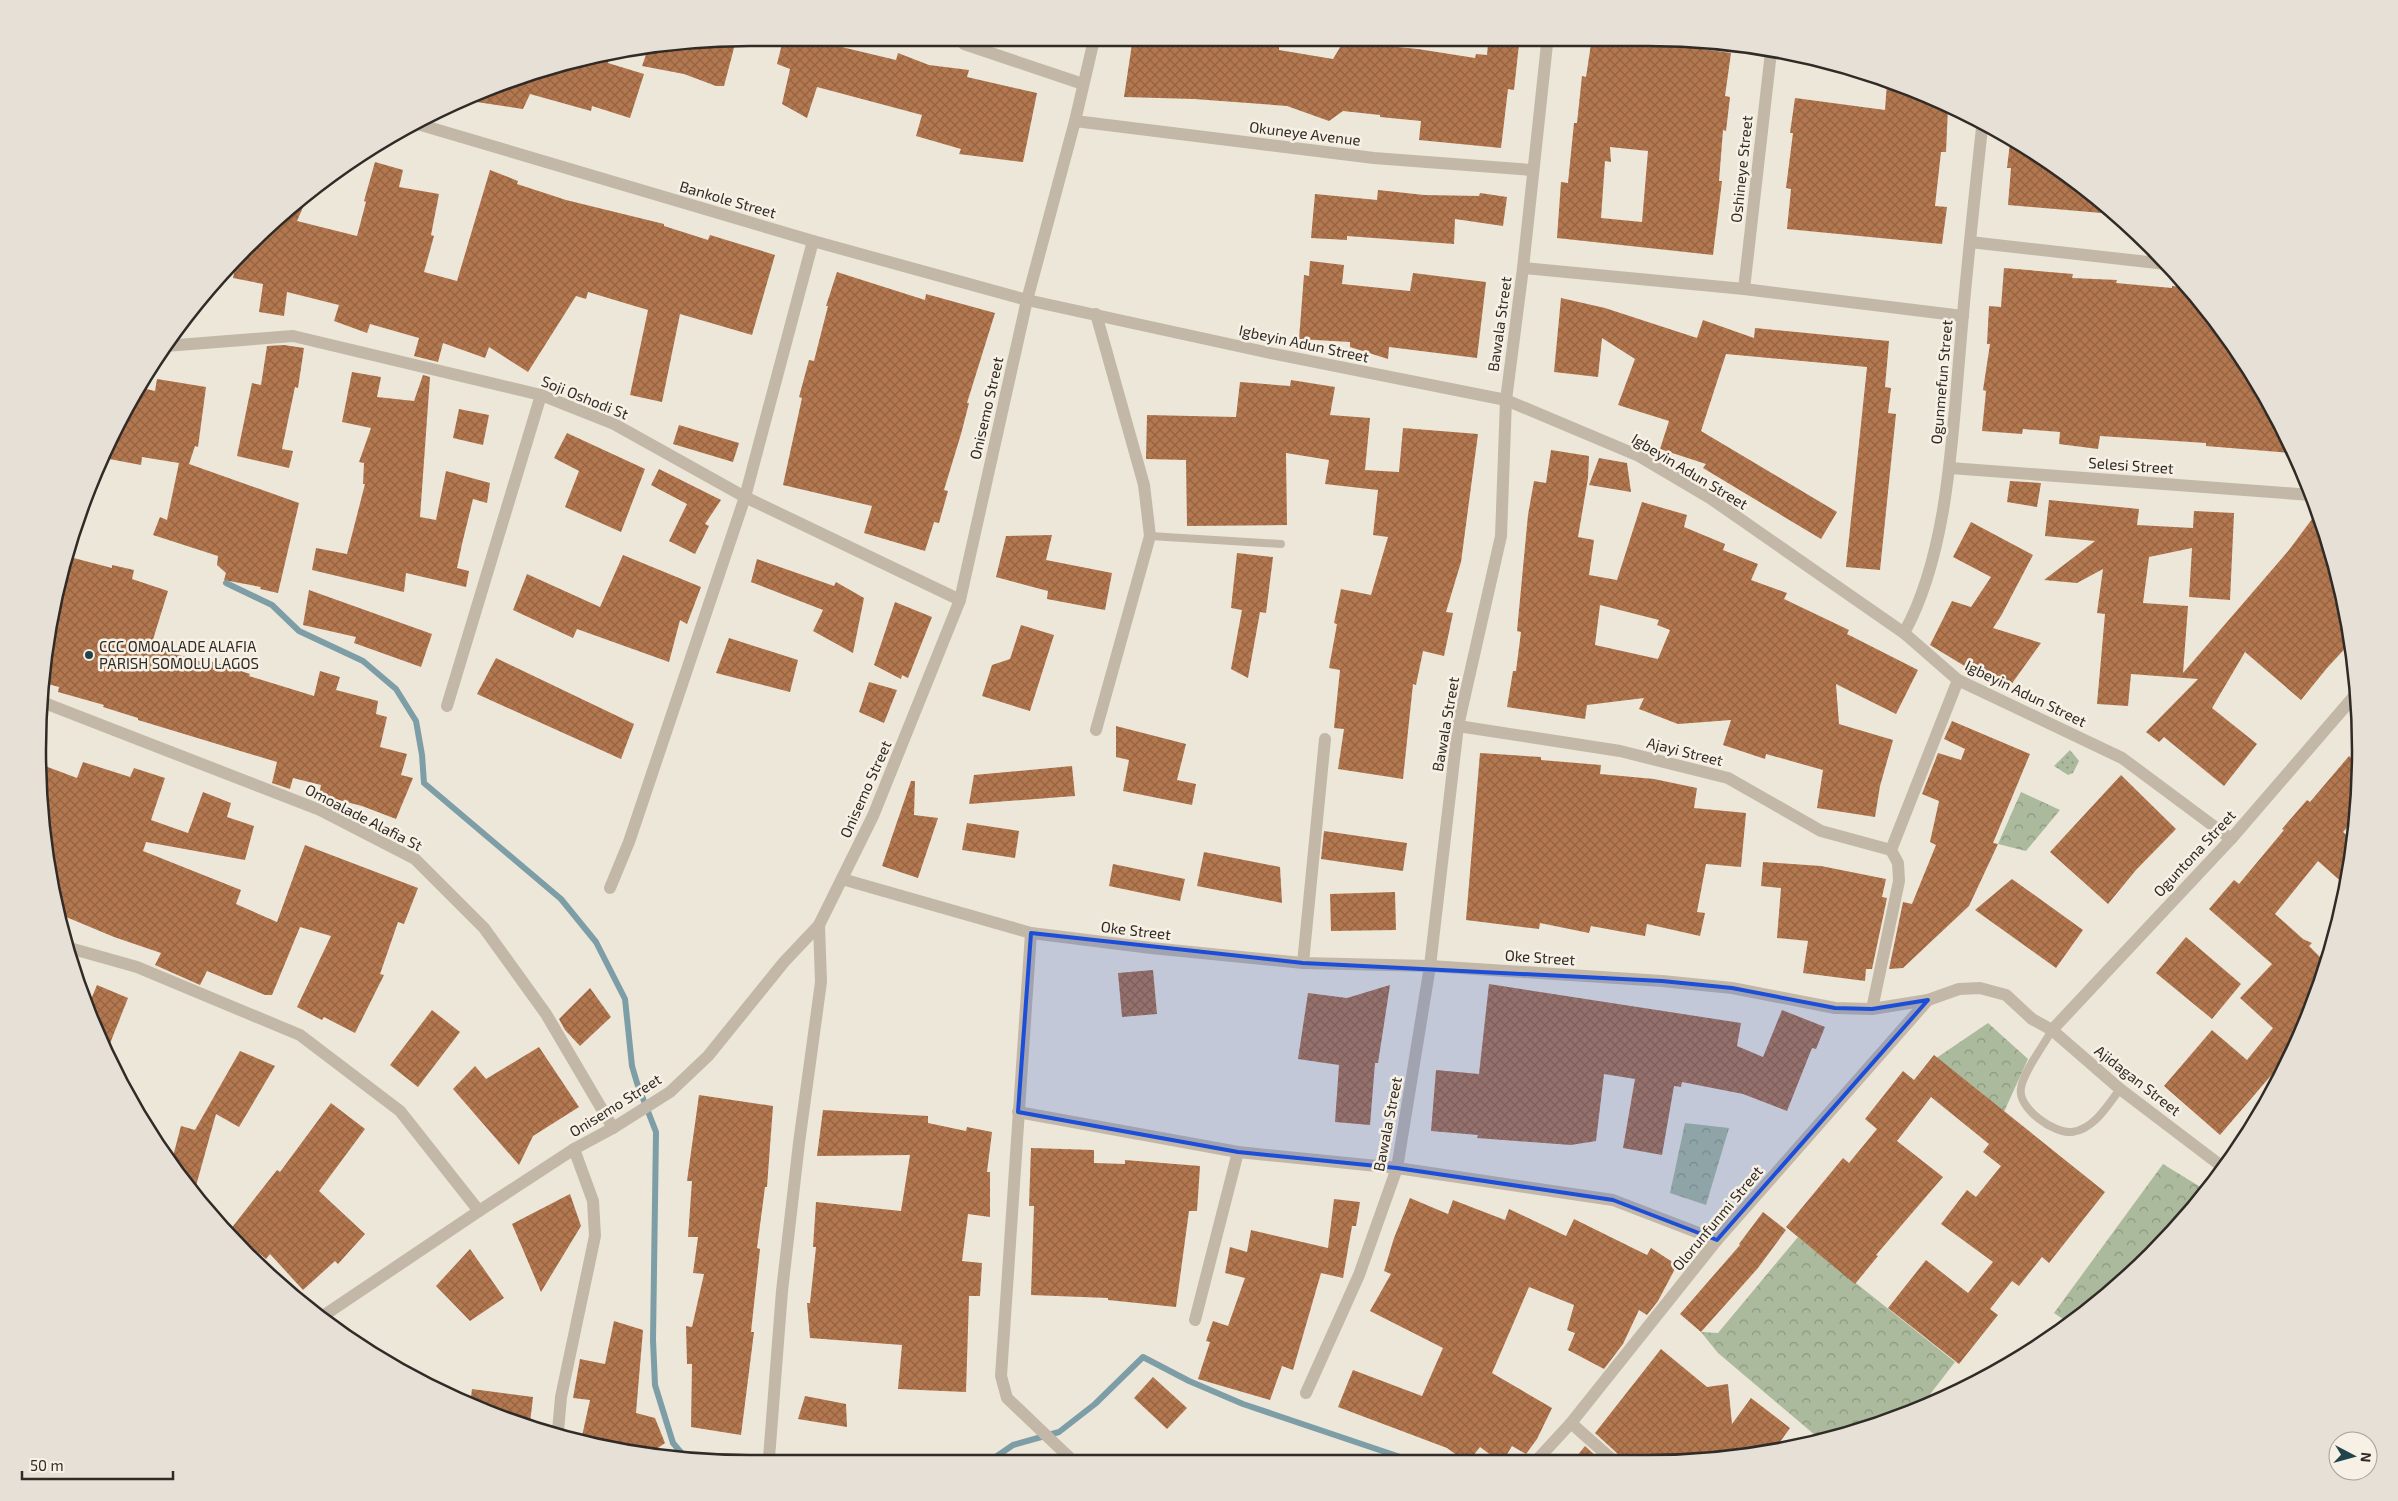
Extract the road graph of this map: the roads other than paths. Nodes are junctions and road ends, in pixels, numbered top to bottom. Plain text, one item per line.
1 (970, 46) edge
2 (1092, 46) edge
3 (1547, 46) edge
4 (1770, 57) edge
5 (1083, 84) junction
6 (1075, 121) junction
7 (425, 126) edge
8 (1982, 131) edge
9 (1532, 170) junction
10 (813, 241) junction
11 (1970, 242) junction
12 (2154, 263) edge
13 (1523, 268) junction
14 (1744, 289) junction
15 (1027, 300) junction
16 (1096, 314) junction
17 (1963, 316) junction
18 (175, 345) edge
19 (541, 395) junction
20 (1506, 400) junction
21 (1950, 468) junction
22 (2303, 494) edge
23 (746, 497) junction
24 (1150, 536) junction
25 (1281, 544) dead end
26 (960, 600) junction
27 (1904, 633) junction
28 (1958, 680) junction
29 (2350, 701) edge
30 (48, 704) edge
31 (448, 706) dead end
32 (1458, 726) junction
33 (1096, 730) dead end
34 (1325, 739) dead end
35 (2231, 839) junction
36 (1891, 850) junction
37 (842, 879) junction
38 (610, 888) dead end
39 (819, 924) junction
40 (1031, 933) junction
41 (75, 950) edge
42 (1303, 963) junction
43 (1430, 966) junction
44 (1928, 1000) junction
45 (1872, 1009) junction
46 (2032, 1019) joint
47 (2052, 1030) junction
48 (2120, 1089) junction
49 (1018, 1112) junction
50 (613, 1128) junction
51 (574, 1150) junction
52 (1238, 1152) junction
53 (2218, 1163) edge
54 (1397, 1168) junction
55 (479, 1211) junction
56 (1717, 1240) junction
57 (327, 1313) edge
58 (1195, 1320) dead end
59 (1306, 1393) dead end
60 (1571, 1423) junction
61 (558, 1428) edge
62 (769, 1455) edge
63 (1066, 1455) edge
64 (1542, 1455) edge
65 (1607, 1455) edge

1 - 5 street
2 - 5 street, Onisemo Street
3 - 9 street, Bawala Street
4 - 14 street, Oshineye Street
5 - 6 street, Onisemo Street
6 - 9 street, Okuneye Avenue
6 - 15 street, Onisemo Street
7 - 10 street, Bankole Street
8 - 11 street, Ogunmefun Street
9 - 13 street, Bawala Street
10 - 15 street, Bankole Street
10 - 23 street
11 - 12 street
11 - 17 street, Ogunmefun Street
13 - 14 street
13 - 20 street, Bawala Street
14 - 17 street
15 - 16 street, Igbeyin Adun Street
15 - 26 street, Onisemo Street
16 - 20 street, Igbeyin Adun Street
16 - 24 street
17 - 21 street, Ogunmefun Street
18 - 19 street, Soji Oshodi St
19 - 23 street, Soji Oshodi St
19 - 31 street
20 - 27 street, Igbeyin Adun Street
20 - 32 street, Bawala Street
21 - 22 street, Selesi Street
21 - 27 street, Ogunmefun Street
23 - 26 street, Soji Oshodi St
23 - 38 street
24 - 25 lane
24 - 33 street
26 - 37 street, Onisemo Street
27 - 28 street, Igbeyin Adun Street
28 - 35 street, Igbeyin Adun Street
28 - 36 street
29 - 35 street, Oguntona Street
30 - 50 street, Omoalade Alafia St
32 - 36 street, Ajayi Street
32 - 43 street, Bawala Street
34 - 42 street
35 - 47 street, Oguntona Street
36 - 45 street
37 - 39 street, Onisemo Street
37 - 40 street, Oke Street
39 - 50 street, Onisemo Street
39 - 62 street
40 - 42 street, Oke Street
40 - 49 street
41 - 55 street
42 - 43 street, Oke Street
43 - 45 street, Oke Street
43 - 54 street, Bawala Street
44 - 45 street, Oke Street
44 - 46 street, Oke Street
44 - 56 street, Olorunfunmi Street
46 - 47 street, Ajidagan Street
47 - 48 street, Ajidagan Street
47 - 48 lane
48 - 53 street, Ajidagan Street
49 - 52 street
49 - 63 street
50 - 51 street, Onisemo Street
51 - 55 street, Onisemo Street
51 - 61 street
52 - 54 street
52 - 58 street
54 - 56 street
54 - 59 street, Bawala Street
55 - 57 street, Onisemo Street
56 - 60 street, Olorunfunmi Street
60 - 64 street, Olorunfunmi Street
60 - 65 street

